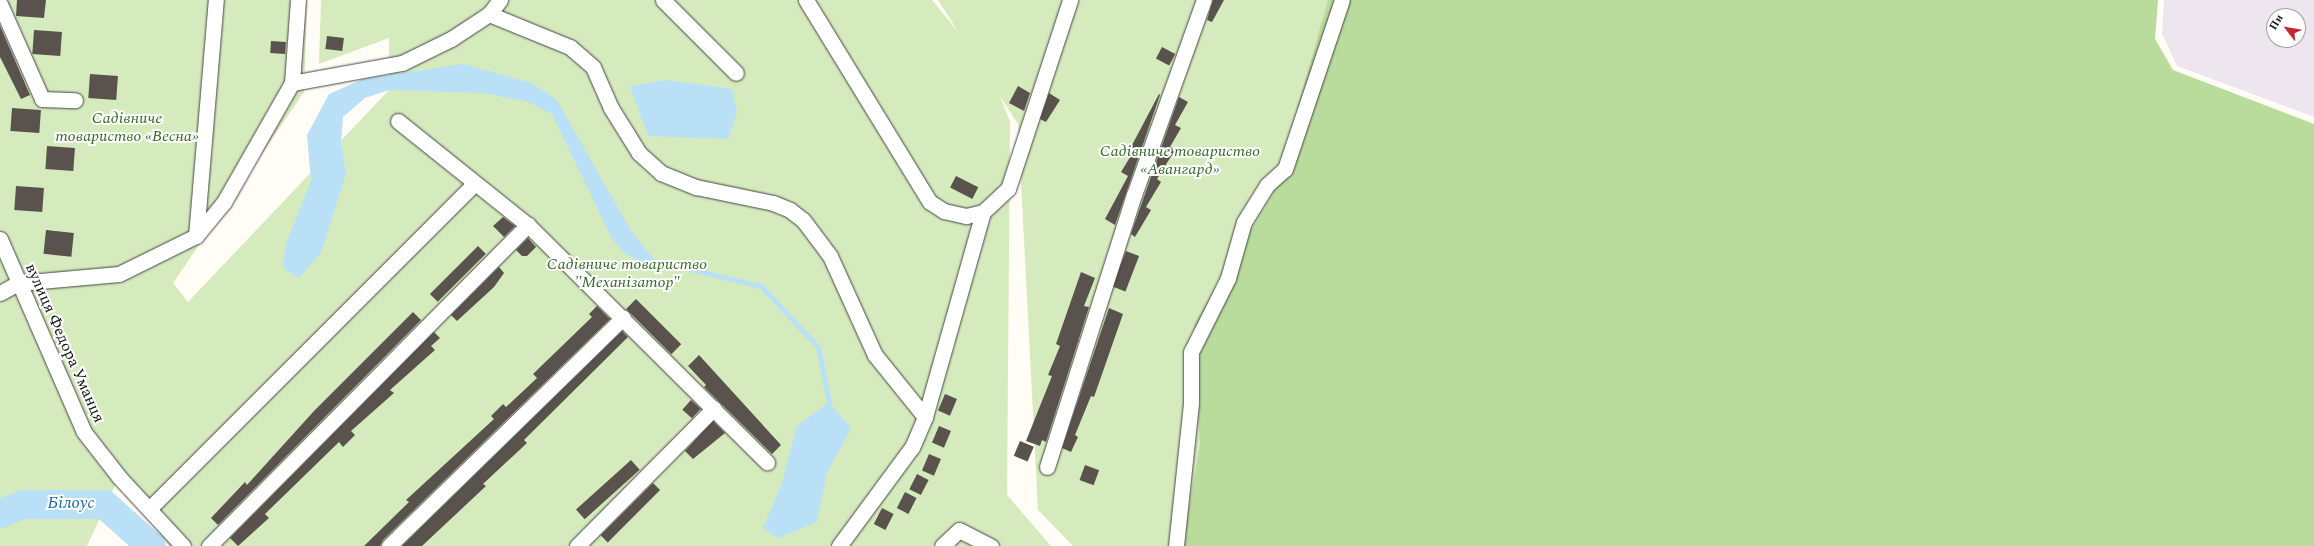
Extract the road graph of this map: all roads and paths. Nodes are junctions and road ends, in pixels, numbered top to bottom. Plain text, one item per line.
1 (216, 0) edge
2 (298, 0) edge
3 (500, 0) edge
4 (663, 0) edge
5 (806, 0) edge
6 (1070, 0) edge
7 (1204, 0) edge
8 (1342, 0) edge
9 (0, 4) edge
10 (489, 14) junction
11 (736, 74) dead end
12 (292, 83) junction
13 (74, 100) dead end
14 (398, 121) dead end
15 (474, 184) junction
16 (983, 212) junction
17 (528, 225) junction
18 (196, 236) junction
19 (0, 239) edge
20 (18, 283) junction
21 (0, 293) edge
22 (623, 318) junction
23 (714, 408) junction
24 (925, 417) junction
25 (767, 462) dead end
26 (1047, 467) dead end
27 (150, 508) junction
28 (183, 546) edge
29 (209, 546) edge
30 (389, 546) edge
31 (578, 546) edge
32 (839, 546) edge
33 (942, 546) edge
34 (991, 546) edge
35 (1176, 546) edge

1 - 18 street
2 - 12 street
3 - 10 street
4 - 11 street
5 - 16 street
6 - 16 street
7 - 26 street
8 - 35 street
9 - 13 street
10 - 12 street
10 - 24 street
12 - 18 street
14 - 15 street
15 - 17 street
15 - 27 street
16 - 24 street
17 - 22 street
17 - 29 street
18 - 20 street
19 - 20 street, вулиця Федора Уманця
20 - 21 street
20 - 27 street, вулиця Федора Уманця
22 - 23 street
22 - 30 street
23 - 25 street
23 - 31 street
24 - 32 street
27 - 28 street, вулиця Федора Уманця
33 - 34 street

